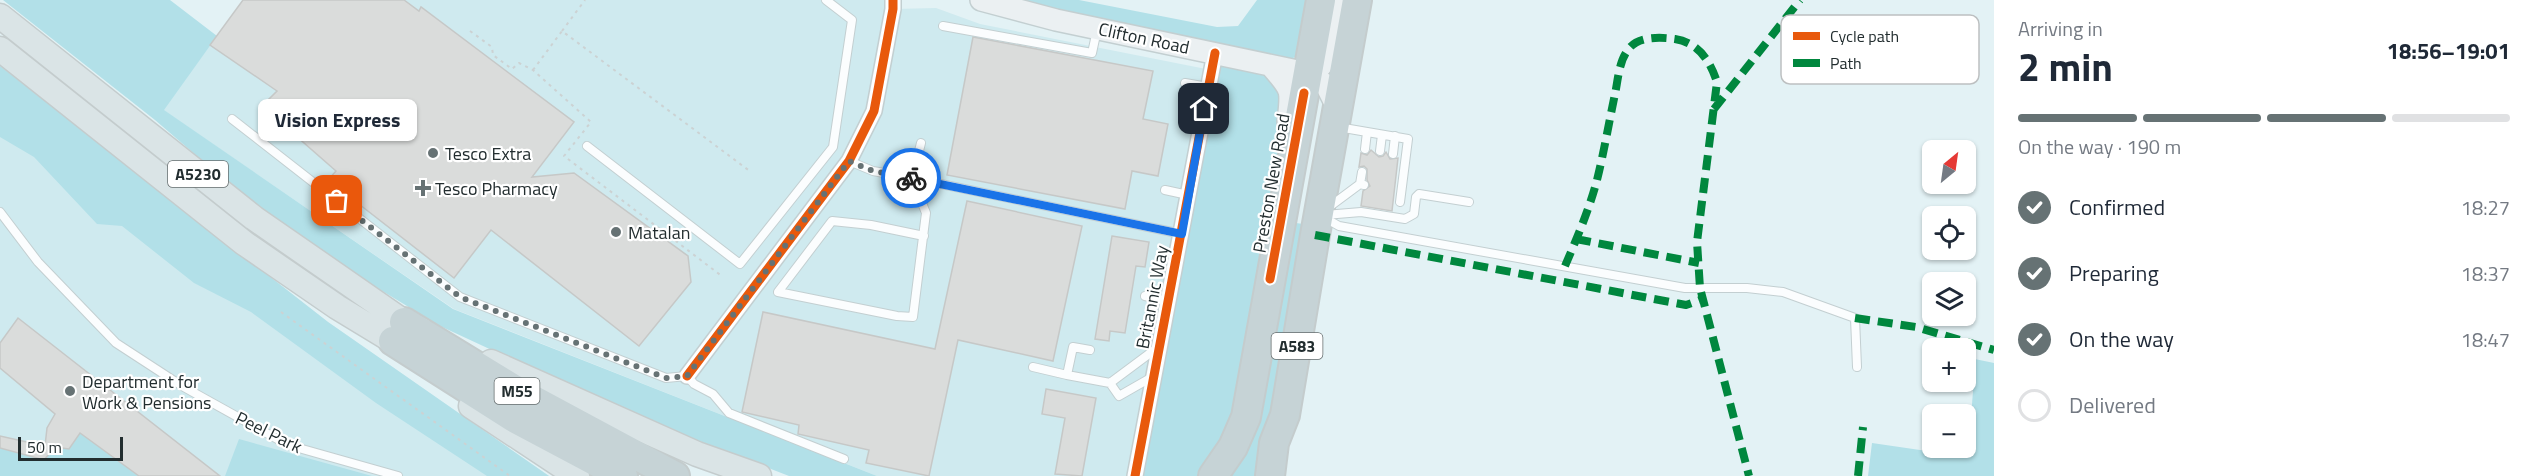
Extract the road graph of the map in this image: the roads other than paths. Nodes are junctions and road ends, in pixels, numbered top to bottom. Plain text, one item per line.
1 (826, 0) edge
2 (981, 0) edge
3 (1321, 0) edge
4 (1338, 0) edge
5 (1357, 0) edge
6 (894, 3) edge
7 (0, 16) edge
8 (943, 26) dead end
9 (1097, 28) junction
10 (1312, 40) junction
11 (0, 49) edge
12 (1218, 53) junction
13 (1271, 66) junction
14 (1307, 73) junction
15 (1185, 83) dead end
16 (1208, 87) junction
17 (1335, 116) junction
18 (232, 119) dead end
19 (1367, 132) junction
20 (1382, 135) junction
21 (1395, 136) junction
22 (921, 143) dead end
23 (587, 146) dead end
24 (1365, 149) dead end
25 (1380, 151) dead end
26 (1393, 153) dead end
27 (849, 161) junction
28 (1362, 171) dead end
29 (912, 178) junction
30 (1165, 190) dead end
31 (1188, 195) junction
32 (1400, 202) dead end
33 (1469, 202) dead end
34 (0, 212) edge
35 (1301, 213) junction
36 (1182, 234) junction
37 (924, 236) junction
38 (1145, 296) dead end
39 (1167, 301) junction
40 (333, 304) junction
41 (399, 332) junction
42 (1160, 347) junction
43 (1090, 350) dead end
44 (1033, 367) dead end
45 (1857, 367) dead end
46 (1067, 375) junction
47 (1154, 375) junction
48 (687, 376) junction
49 (1110, 383) junction
50 (1285, 415) junction
51 (844, 459) dead end
52 (398, 476) edge
53 (577, 476) edge
54 (623, 476) edge
55 (675, 476) edge
56 (759, 476) edge
57 (1135, 476) edge
58 (1213, 476) edge
59 (1270, 476) edge
60 (1288, 476) edge

1 - 23 lane
2 - 9 street, Clifton Road
3 - 10 highway, Preston New Road / A583
4 - 14 street
5 - 17 highway, Preston New Road / A583
6 - 27 street
7 - 41 main road, A5230
8 - 9 lane
9 - 12 street, Clifton Road
10 - 12 street
10 - 14 highway, Preston New Road / A583
11 - 40 main road, A5230
12 - 13 street, Clifton Road
12 - 16 street, Britannic Way
13 - 14 street, Clifton Road
13 - 35 street
14 - 17 street
14 - 35 highway, Preston New Road / A583
15 - 16 lane
16 - 31 street, Britannic Way
17 - 19 lane
17 - 35 highway, Preston New Road / A583
18 - 48 lane
19 - 20 lane
19 - 24 lane
20 - 21 lane
20 - 25 lane
21 - 26 lane
21 - 32 lane
22 - 29 lane
27 - 29 lane
27 - 48 street
28 - 35 lane
29 - 36 lane
29 - 37 lane
30 - 31 lane
31 - 36 street, Britannic Way
33 - 35 lane
34 - 52 lane, Peel Park
35 - 45 lane
35 - 50 highway, Preston New Road / A583
35 - 58 highway, Preston New Road / A583
36 - 39 street, Britannic Way
37 - 37 lane
38 - 39 lane
39 - 42 street, Britannic Way
40 - 41 main road, A5230
40 - 53 main road
41 - 54 highway, M55
41 - 55 highway, M55
41 - 56 main road
42 - 47 street, Britannic Way
42 - 49 lane
43 - 46 lane
44 - 46 lane
46 - 49 lane
47 - 49 lane
47 - 57 street, Britannic Way
48 - 51 lane
50 - 59 highway, Preston New Road / A583
50 - 60 highway

